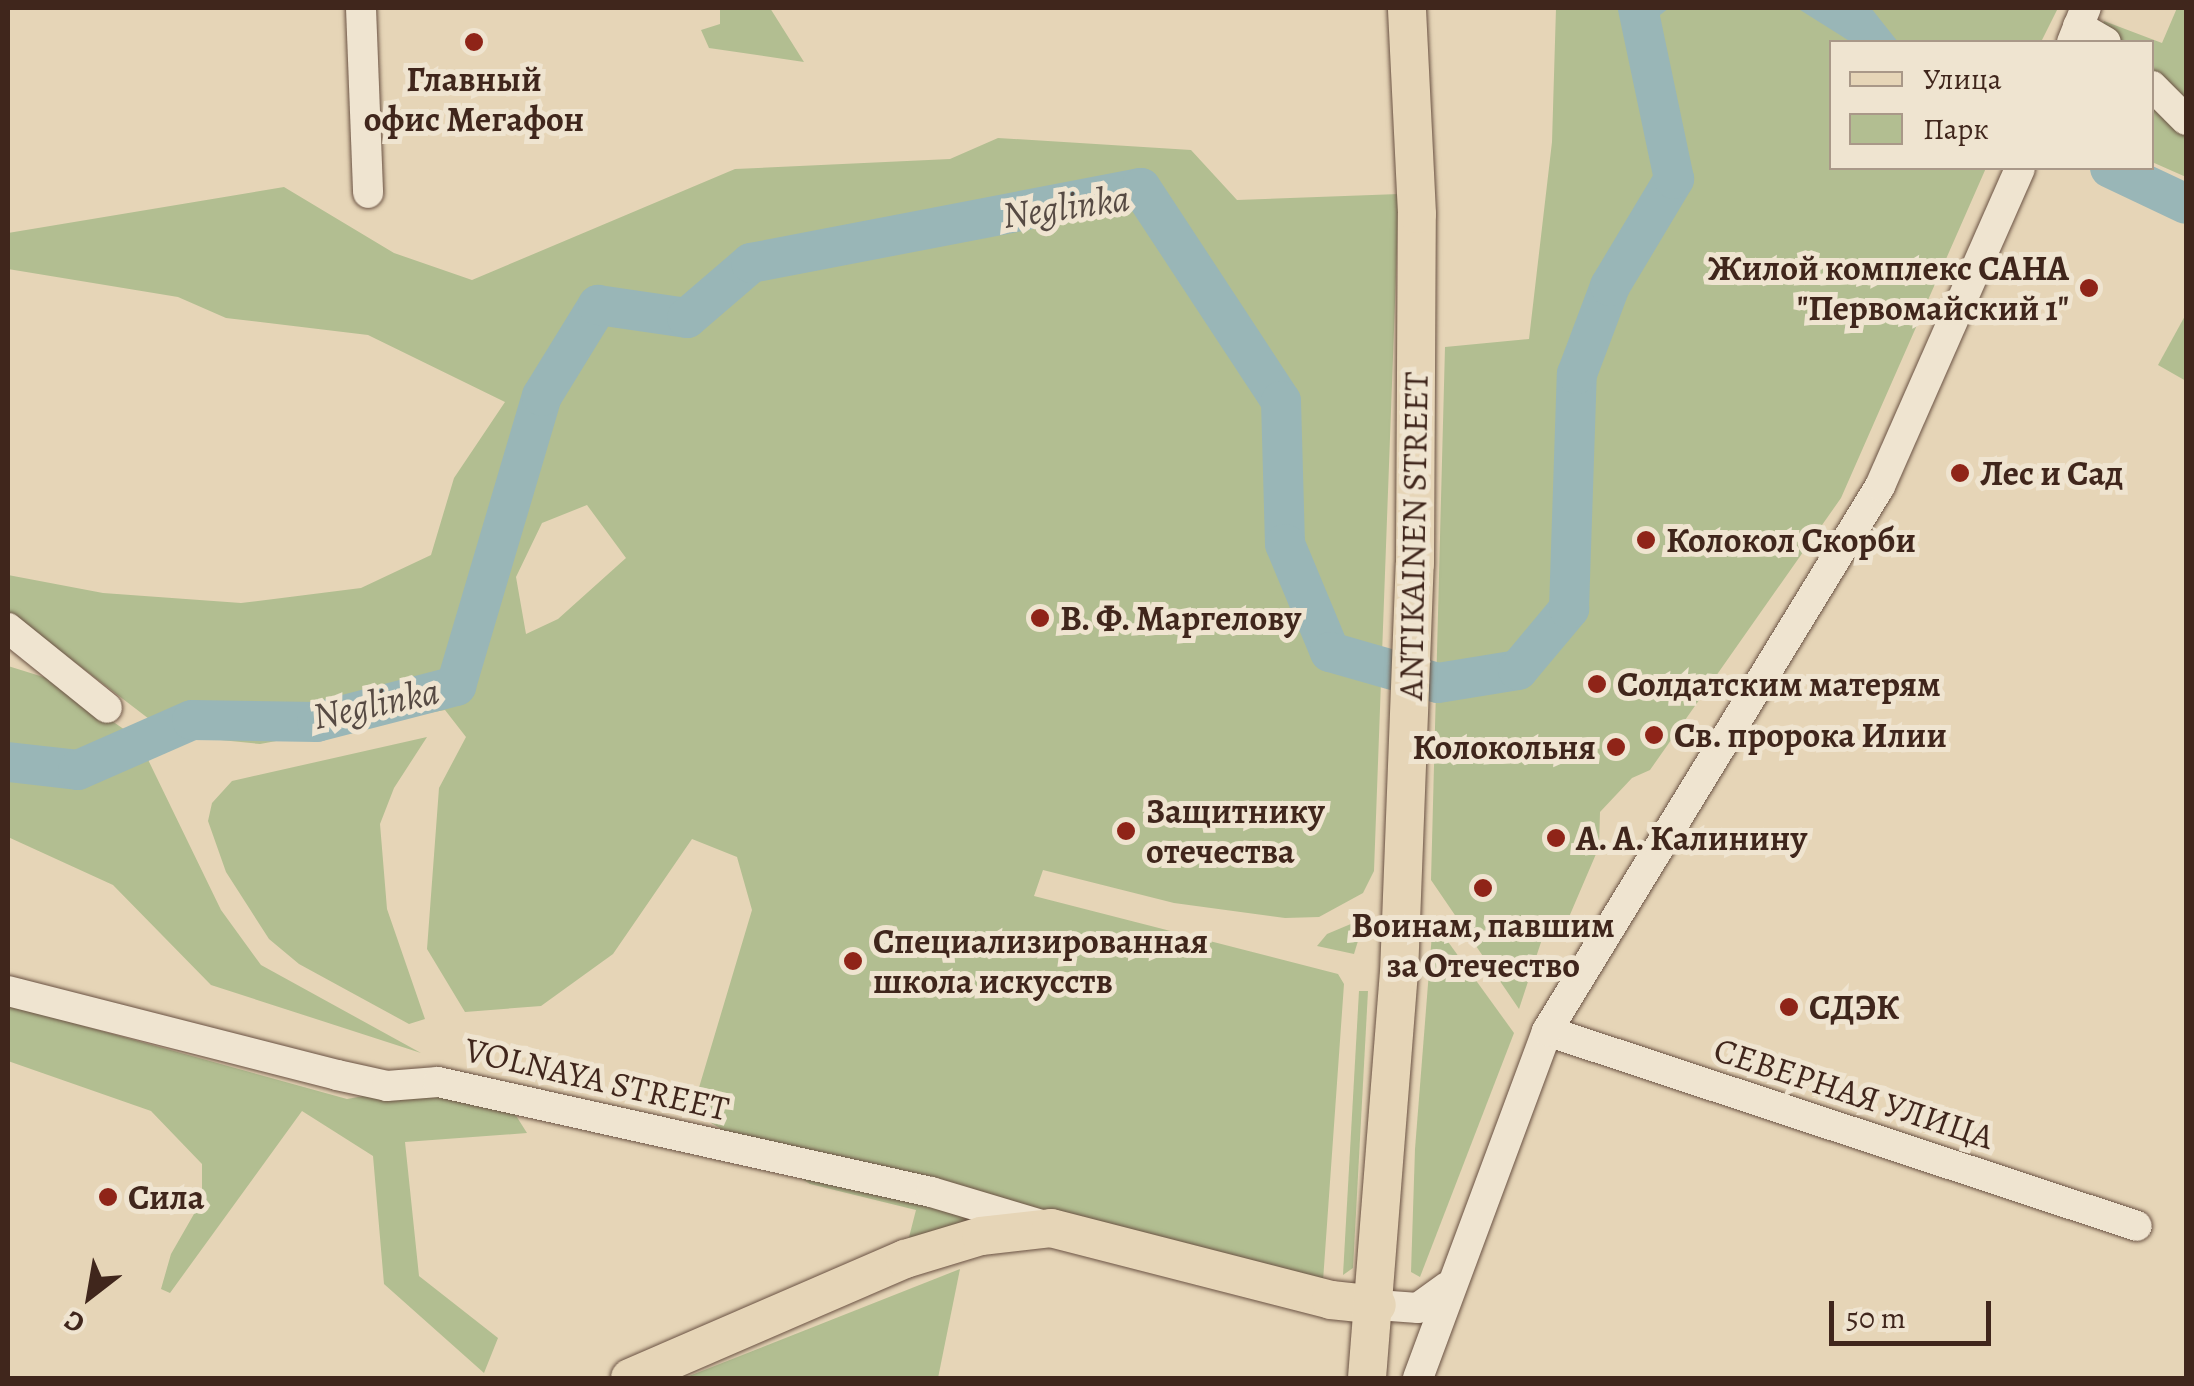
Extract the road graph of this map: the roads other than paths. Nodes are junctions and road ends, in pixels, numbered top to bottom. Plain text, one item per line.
1 (361, 8) edge
2 (1408, 8) edge
3 (2078, 26) edge
4 (2102, 40) edge
5 (2154, 88) edge
6 (2186, 120) edge
7 (2019, 170) edge
8 (368, 193) dead end
9 (8, 628) edge
10 (107, 708) dead end
11 (8, 991) edge
12 (1547, 1031) junction
13 (2137, 1226) dead end
14 (1051, 1228) junction
15 (1446, 1287) junction
16 (1377, 1305) junction
17 (630, 1378) edge
18 (1367, 1378) edge
19 (1418, 1378) edge

1 - 8 street
2 - 16 main road, ANTIKAINEN STREET
3 - 4 street
5 - 6 street
7 - 12 street
9 - 10 street
11 - 14 street, VOLNAYA STREET
12 - 13 street, СЕВЕРНАЯ УЛИЦА
12 - 15 street
14 - 16 main road
14 - 17 main road
15 - 16 street
15 - 19 street
16 - 18 main road, ANTIKAINEN STREET

